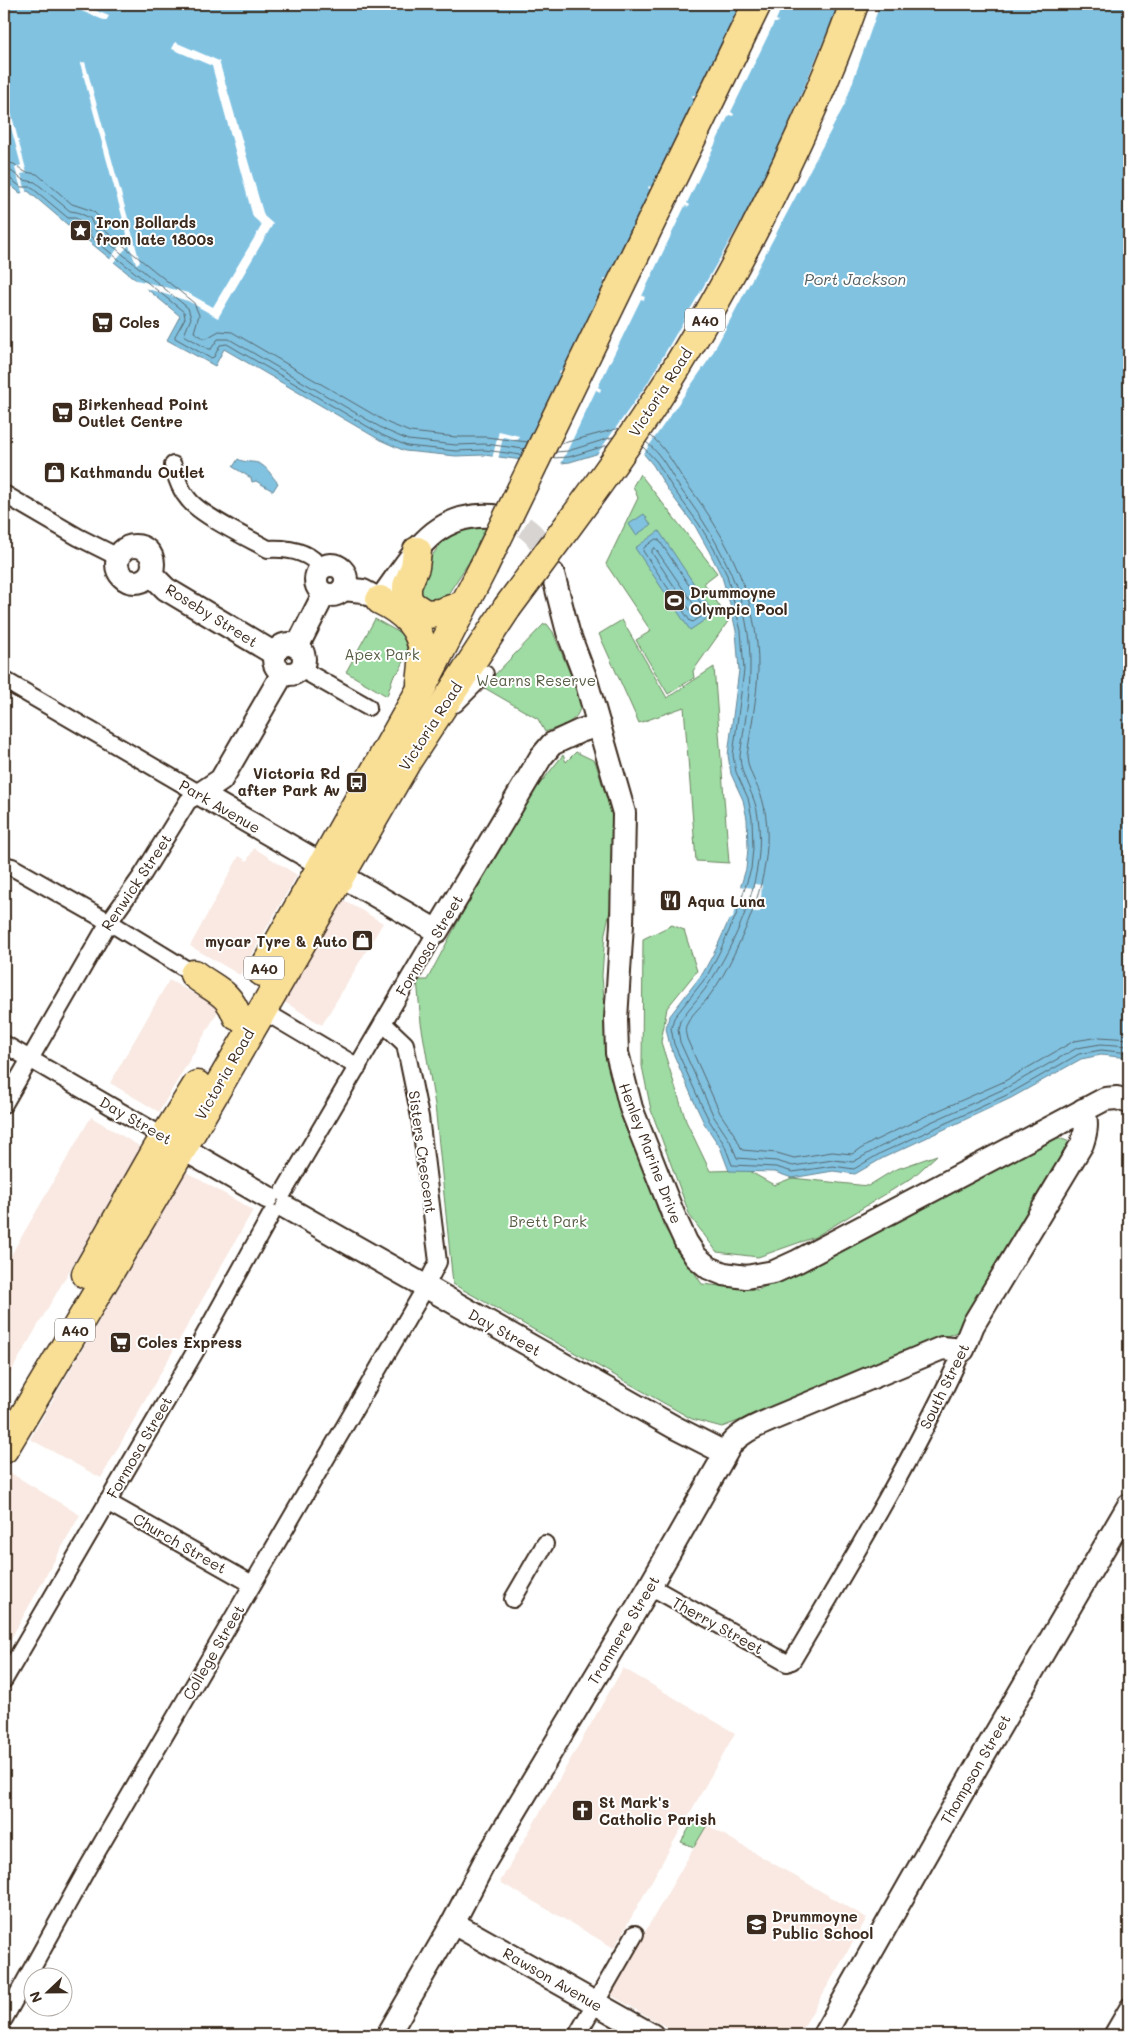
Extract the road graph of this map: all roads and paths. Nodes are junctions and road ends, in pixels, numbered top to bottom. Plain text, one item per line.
1 (757, 4) edge
2 (854, 4) edge
3 (174, 465) dead end
4 (4, 494) edge
5 (493, 516) tunnel mouth
6 (417, 551) junction
7 (118, 557) joint
8 (321, 568) joint
9 (553, 574) tunnel mouth
10 (396, 578) junction
11 (338, 587) junction
12 (380, 600) junction
13 (463, 605) junction
14 (286, 665) junction
15 (485, 674) dead end
16 (4, 680) edge
17 (421, 690) junction
18 (368, 707) dead end
19 (448, 711) dead end
20 (599, 725) junction
21 (200, 794) junction
22 (4, 865) edge
23 (331, 869) junction
24 (109, 922) junction
25 (437, 931) junction
26 (194, 974) joint
27 (249, 1013) junction
28 (383, 1023) junction
29 (4, 1044) edge
30 (28, 1058) junction
31 (358, 1067) junction
32 (1129, 1102) edge
33 (4, 1104) edge
34 (1083, 1110) junction
35 (174, 1143) junction
36 (277, 1203) junction
37 (426, 1288) junction
38 (963, 1350) junction
39 (4, 1419) edge
40 (4, 1449) edge
41 (725, 1454) junction
42 (107, 1502) junction
43 (1129, 1505) edge
44 (545, 1544) dead end
45 (252, 1584) junction
46 (650, 1586) junction
47 (513, 1599) dead end
48 (789, 1662) joint
49 (4, 1680) edge
50 (454, 1923) junction
51 (635, 1934) dead end
52 (595, 2003) junction
53 (1129, 2006) edge
54 (4, 2019) edge
55 (388, 2035) edge
56 (577, 2035) edge
57 (652, 2035) edge
58 (824, 2035) edge
59 (1112, 2035) edge

1 - 13 highway, Victoria Road / A40, bridge
2 - 23 highway, Victoria Road / A40, bridge
3 - 8 street
4 - 7 street
5 - 6 street
6 - 10 street
6 - 13 highway
7 - 14 street, Roseby Street
8 - 11 street
9 - 20 street, Henley Marine Drive
10 - 11 street
10 - 12 street
11 - 12 street
11 - 14 street
12 - 17 highway
13 - 17 highway, Victoria Road / A40
14 - 18 street, Roseby Street
14 - 21 street, Renwick Street
15 - 19 street
16 - 21 street, Park Avenue
17 - 23 highway, Victoria Road / A40
20 - 25 street, Formosa Street
20 - 34 street, Henley Marine Drive
21 - 23 street, Park Avenue
21 - 24 street, Renwick Street
22 - 24 street
23 - 25 street, Park Avenue
23 - 27 highway, Victoria Road / A40
24 - 26 street
24 - 30 street, Renwick Street
25 - 28 street, Formosa Street
26 - 27 highway
27 - 31 street
27 - 35 highway, Victoria Road / A40
28 - 31 street, Formosa Street
28 - 37 street, Sisters Crescent
29 - 30 street, Day Street
30 - 33 street, Renwick Street
30 - 35 street, Day Street
31 - 36 street, Formosa Street
32 - 34 street, Henley Marine Drive
34 - 38 street, South Street
35 - 36 street, Day Street
35 - 39 highway, Victoria Road / A40
35 - 40 highway, Victoria Road / A40
36 - 37 street, Day Street
36 - 42 street, Formosa Street
37 - 41 street, Day Street
37 - 45 street, College Street
38 - 41 street, Tranmere Street
38 - 48 street, South Street
41 - 46 street, Tranmere Street
42 - 45 street, Church Street
42 - 49 street, Formosa Street
43 - 58 street, Thompson Street
44 - 47 street
45 - 54 street, College Street
46 - 48 street, Therry Street
46 - 50 street, Tranmere Street
50 - 52 street, Rawson Avenue
50 - 55 street, Tranmere Street
51 - 52 street
52 - 56 street
52 - 57 street, Rawson Avenue
53 - 59 street

